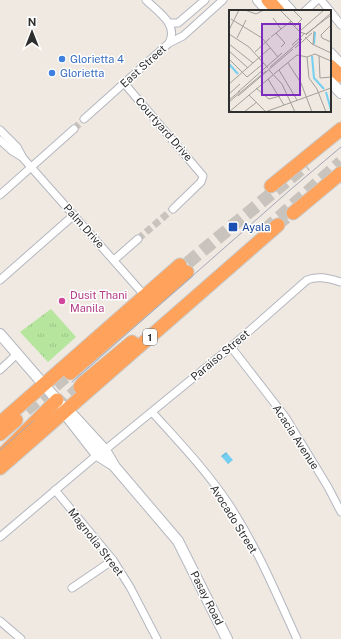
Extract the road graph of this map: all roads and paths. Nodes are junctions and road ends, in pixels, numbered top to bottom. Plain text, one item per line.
1 (146, 0) edge
2 (205, 0) edge
3 (223, 0) edge
4 (258, 0) edge
5 (317, 0) edge
6 (320, 0) edge
7 (273, 5) edge
8 (288, 10) edge
9 (306, 10) edge
10 (329, 10) edge
11 (331, 12) edge
12 (169, 23) junction
13 (341, 25) edge
14 (169, 43) junction
15 (331, 55) edge
16 (339, 67) edge
17 (331, 82) edge
18 (124, 83) junction
19 (341, 94) edge
20 (84, 120) tunnel mouth
21 (74, 129) tunnel mouth
22 (0, 130) edge
23 (341, 130) edge
24 (0, 140) edge
25 (23, 158) junction
26 (32, 168) junction
27 (341, 173) edge
28 (271, 186) dead end
29 (0, 195) edge
30 (172, 209) tunnel mouth
31 (293, 212) tunnel mouth
32 (74, 215) junction
33 (278, 225) tunnel mouth
34 (138, 239) tunnel mouth
35 (114, 260) junction
36 (233, 264) junction
37 (0, 280) edge
38 (341, 282) edge
39 (145, 296) junction
40 (0, 334) edge
41 (230, 347) junction
42 (17, 354) junction
43 (0, 370) edge
44 (70, 373) tunnel mouth
45 (43, 385) junction
46 (80, 387) tunnel mouth
47 (57, 400) junction
48 (26, 410) tunnel mouth
49 (66, 410) junction
50 (152, 412) junction
51 (0, 423) edge
52 (0, 434) edge
53 (101, 453) junction
54 (0, 457) edge
55 (0, 468) edge
56 (55, 490) junction
57 (341, 512) edge
58 (0, 537) edge
59 (113, 560) junction
60 (72, 588) dead end
61 (0, 621) edge
62 (21, 639) edge
63 (157, 639) edge
64 (228, 639) edge
65 (297, 639) edge

1 - 12 street
2 - 12 street
3 - 14 street, East Street
4 - 7 street
5 - 9 street
6 - 10 street
7 - 8 street
11 - 13 street
12 - 14 street
14 - 18 street, East Street
15 - 16 street
17 - 19 street
18 - 20 street, East Street
18 - 30 street, Courtyard Drive
21 - 26 street
22 - 25 street, Palm Drive
23 - 28 highway
24 - 25 street, Palm Drive
25 - 26 street, Palm Drive
26 - 29 street
26 - 32 street, Palm Drive
27 - 31 highway
32 - 35 street, Palm Drive
32 - 37 street
33 - 36 highway, 1
34 - 35 street
35 - 39 street, Palm Drive
36 - 46 highway
36 - 49 highway, 1
38 - 41 street, Paraiso Street
39 - 44 highway
39 - 45 highway
40 - 42 street, Pasay Road
41 - 50 street, Paraiso Street
41 - 57 street, Acacia Avenue
42 - 43 street
42 - 45 street, Pasay Road
45 - 47 street, Pasay Road
45 - 51 highway
47 - 49 street, Pasay Road
47 - 54 highway
48 - 52 highway
49 - 53 street, Pasay Road
49 - 55 highway, 1
50 - 53 street, Paraiso Street
50 - 65 street, Avocado Street
53 - 56 street, Paraiso Street
53 - 64 street, Pasay Road
56 - 58 street, Paraiso Street
56 - 59 street, Magnolia Street
59 - 60 street
59 - 63 street, Magnolia Street
61 - 62 street

